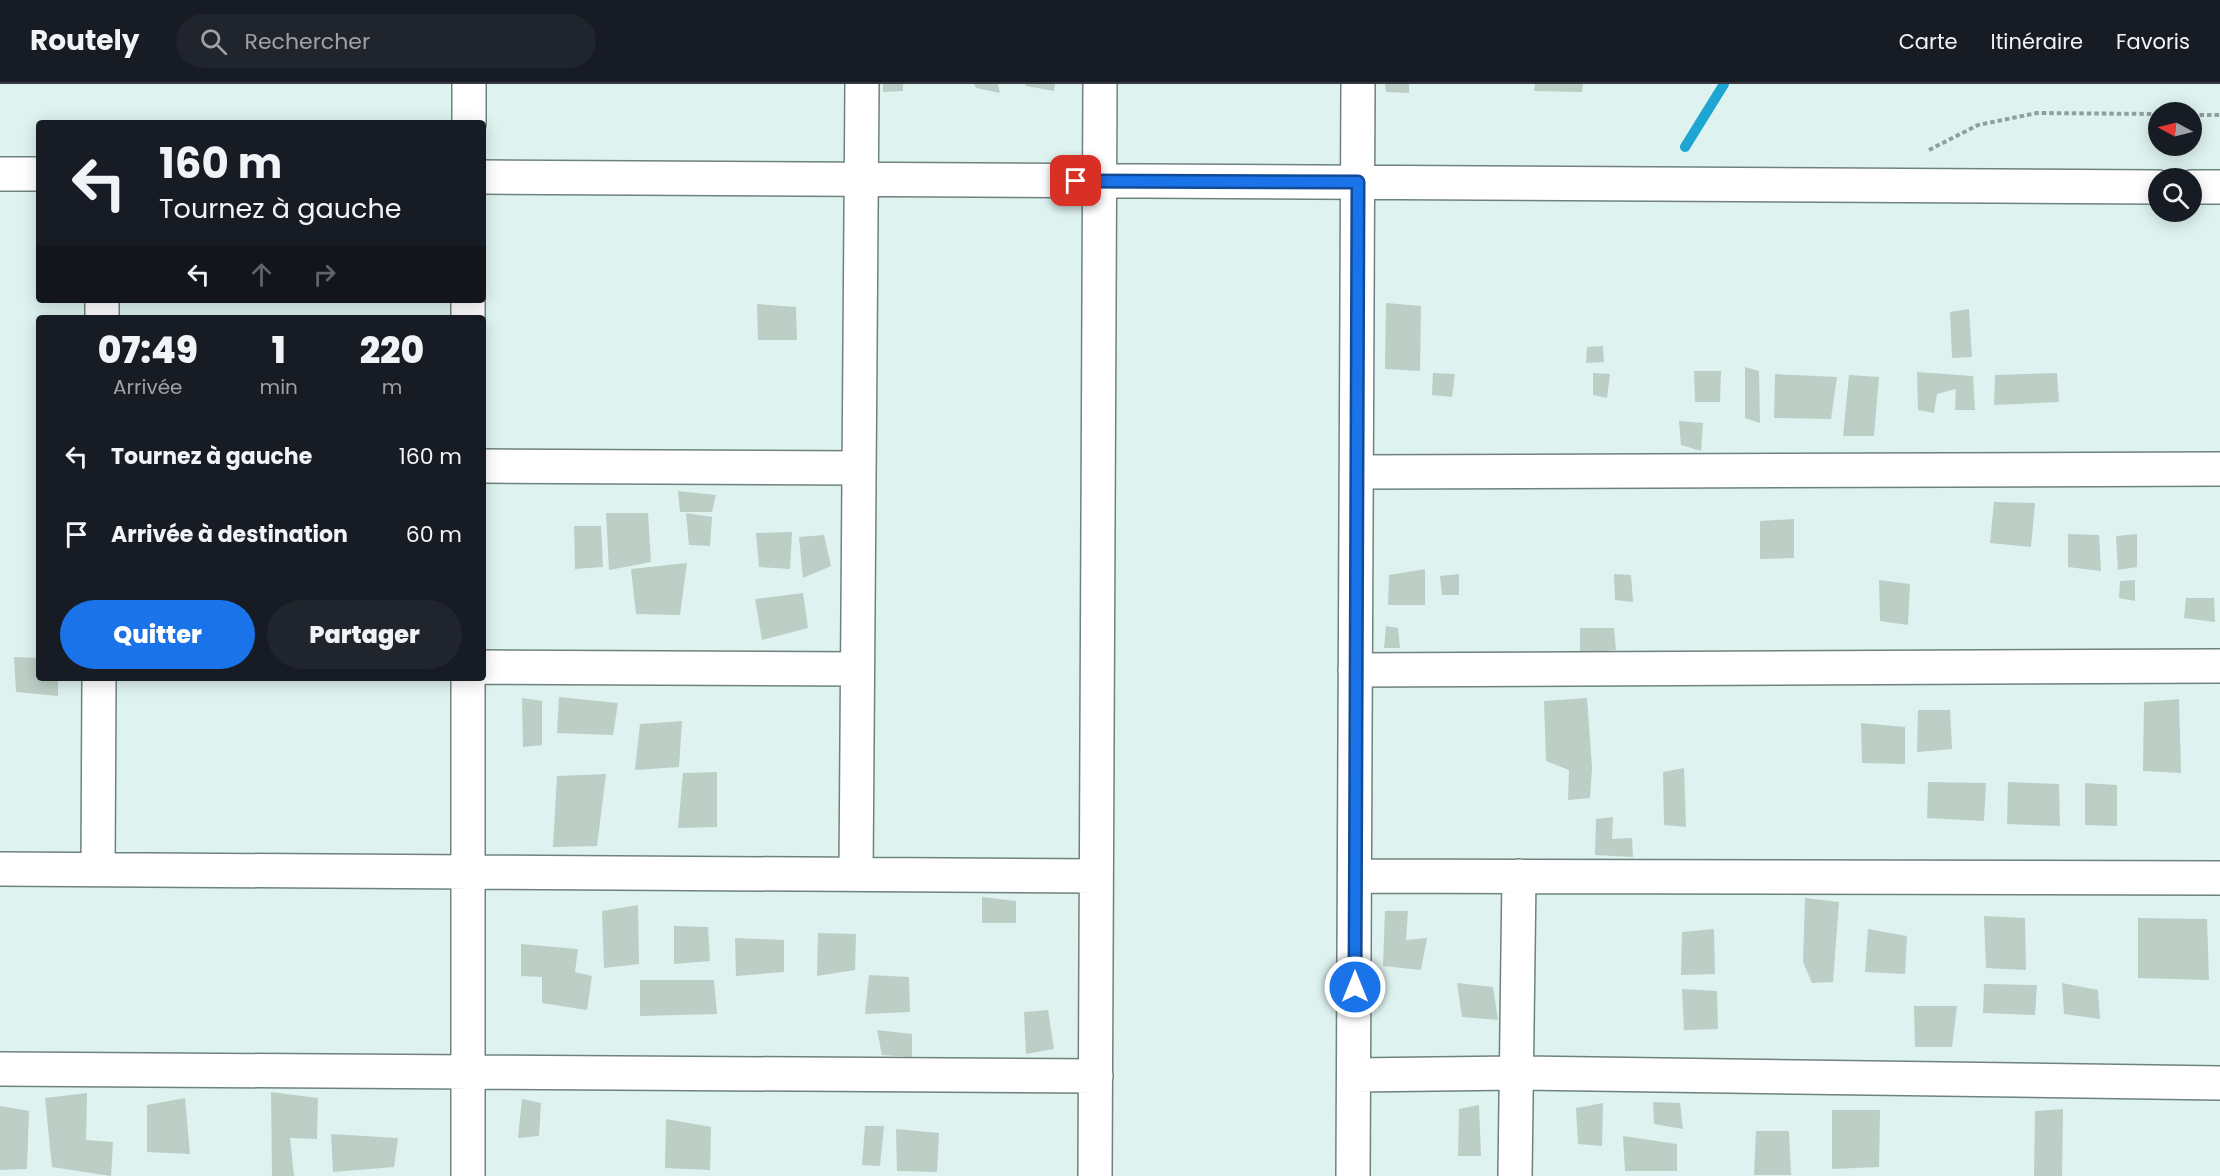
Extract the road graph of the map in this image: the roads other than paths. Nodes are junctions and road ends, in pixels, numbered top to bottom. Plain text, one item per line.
1 (469, 84) edge
2 (862, 84) edge
3 (1100, 84) edge
4 (1358, 84) edge
5 (469, 120) edge
6 (0, 174) edge
7 (36, 174) edge
8 (486, 177) edge
9 (861, 179) junction
10 (1100, 181) junction
11 (1358, 182) junction
12 (2148, 187) edge
13 (2202, 187) edge
14 (2220, 187) edge
15 (486, 466) edge
16 (859, 468) junction
17 (2220, 469) edge
18 (1357, 472) junction
19 (2220, 666) edge
20 (486, 667) edge
21 (857, 669) junction
22 (1355, 670) junction
23 (99, 681) edge
24 (468, 681) edge
25 (0, 869) edge
26 (98, 869) junction
27 (468, 872) junction
28 (856, 874) junction
29 (1096, 876) junction
30 (1356, 876) junction
31 (1519, 876) junction
32 (2220, 878) edge
33 (0, 1069) edge
34 (468, 1072) junction
35 (1516, 1073) junction
36 (1355, 1075) junction
37 (1096, 1076) junction
38 (2220, 1083) edge
39 (468, 1176) edge
40 (1095, 1176) edge
41 (1353, 1176) edge
42 (1515, 1176) edge

1 - 5 street
2 - 9 street
3 - 10 street
4 - 11 street
6 - 7 street
8 - 9 street
9 - 10 street
9 - 16 street
10 - 11 street
10 - 29 street
11 - 12 street
11 - 18 street
13 - 14 street
15 - 16 street
16 - 21 street
17 - 18 street
18 - 22 street
19 - 22 street
20 - 21 street
21 - 28 street
22 - 30 street
23 - 26 street
24 - 27 street
25 - 26 street
26 - 27 street
27 - 28 street
27 - 34 street
28 - 29 street
29 - 37 street
30 - 31 street
30 - 36 street
31 - 32 street
31 - 35 street
33 - 34 street
34 - 37 street
34 - 39 street
35 - 36 street
35 - 38 street
35 - 42 street
36 - 41 street
37 - 40 street

